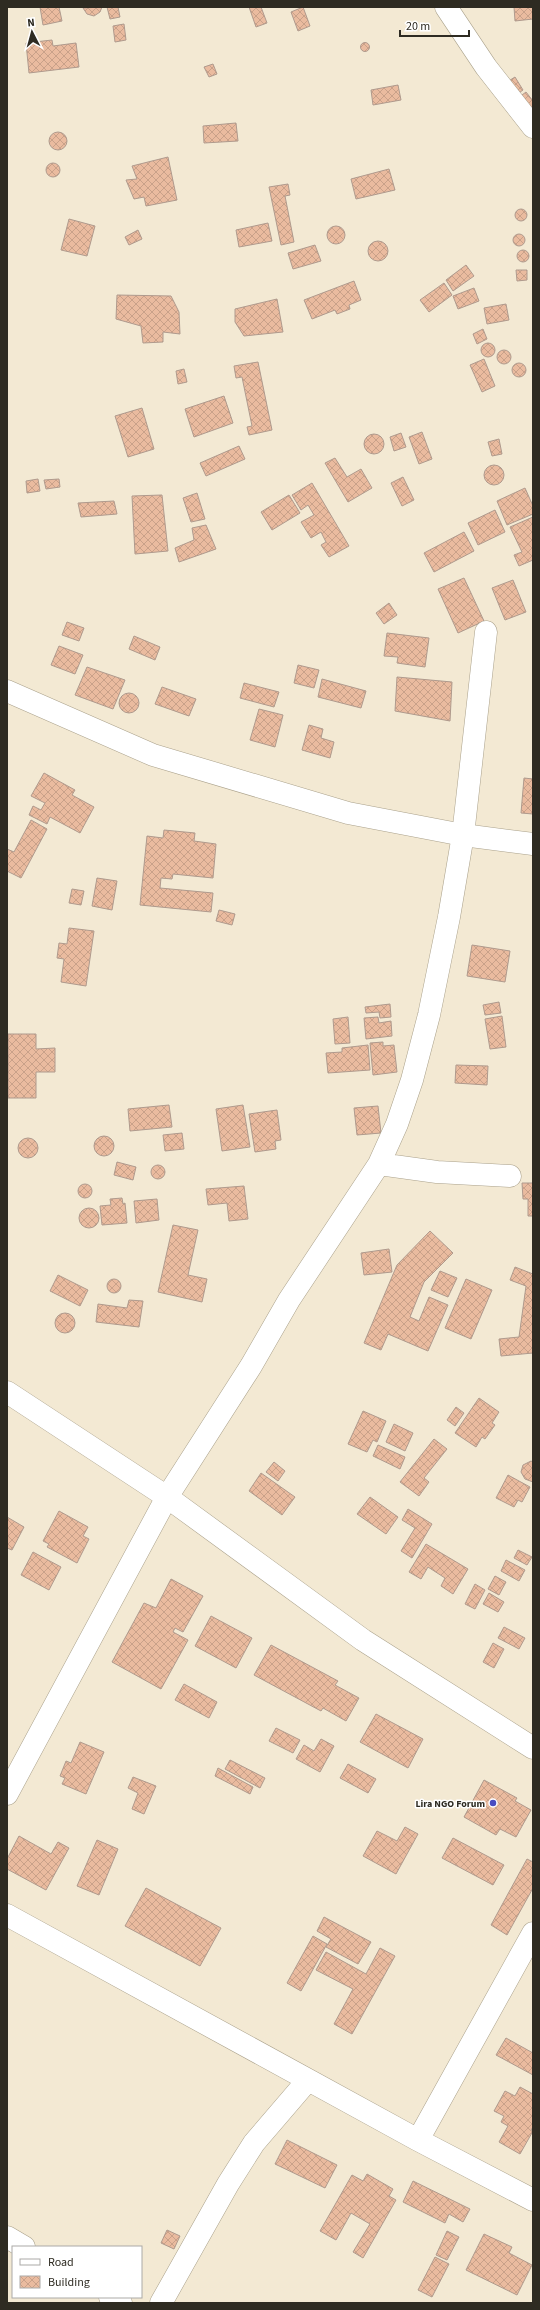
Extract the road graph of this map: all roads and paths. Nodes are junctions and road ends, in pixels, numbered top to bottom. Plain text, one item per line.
1 (446, 7) edge
2 (533, 127) edge
3 (486, 632) dead end
4 (7, 691) edge
5 (463, 835) junction
6 (533, 844) edge
7 (379, 1164) junction
8 (510, 1176) dead end
9 (7, 1392) edge
10 (167, 1497) junction
11 (533, 1748) edge
12 (7, 1794) edge
13 (7, 1916) edge
14 (533, 1933) edge
15 (308, 2080) junction
16 (418, 2140) junction
17 (533, 2200) edge
18 (7, 2237) edge
19 (22, 2246) edge
20 (112, 2298) edge
21 (121, 2303) edge
22 (161, 2303) edge

1 - 2 street
3 - 5 street
4 - 5 street
5 - 6 street
5 - 7 street
7 - 8 street
7 - 10 street
9 - 10 street
10 - 11 street
10 - 12 street
13 - 15 street
14 - 16 street
15 - 16 street
15 - 22 street
16 - 17 street
18 - 19 street
20 - 21 street

